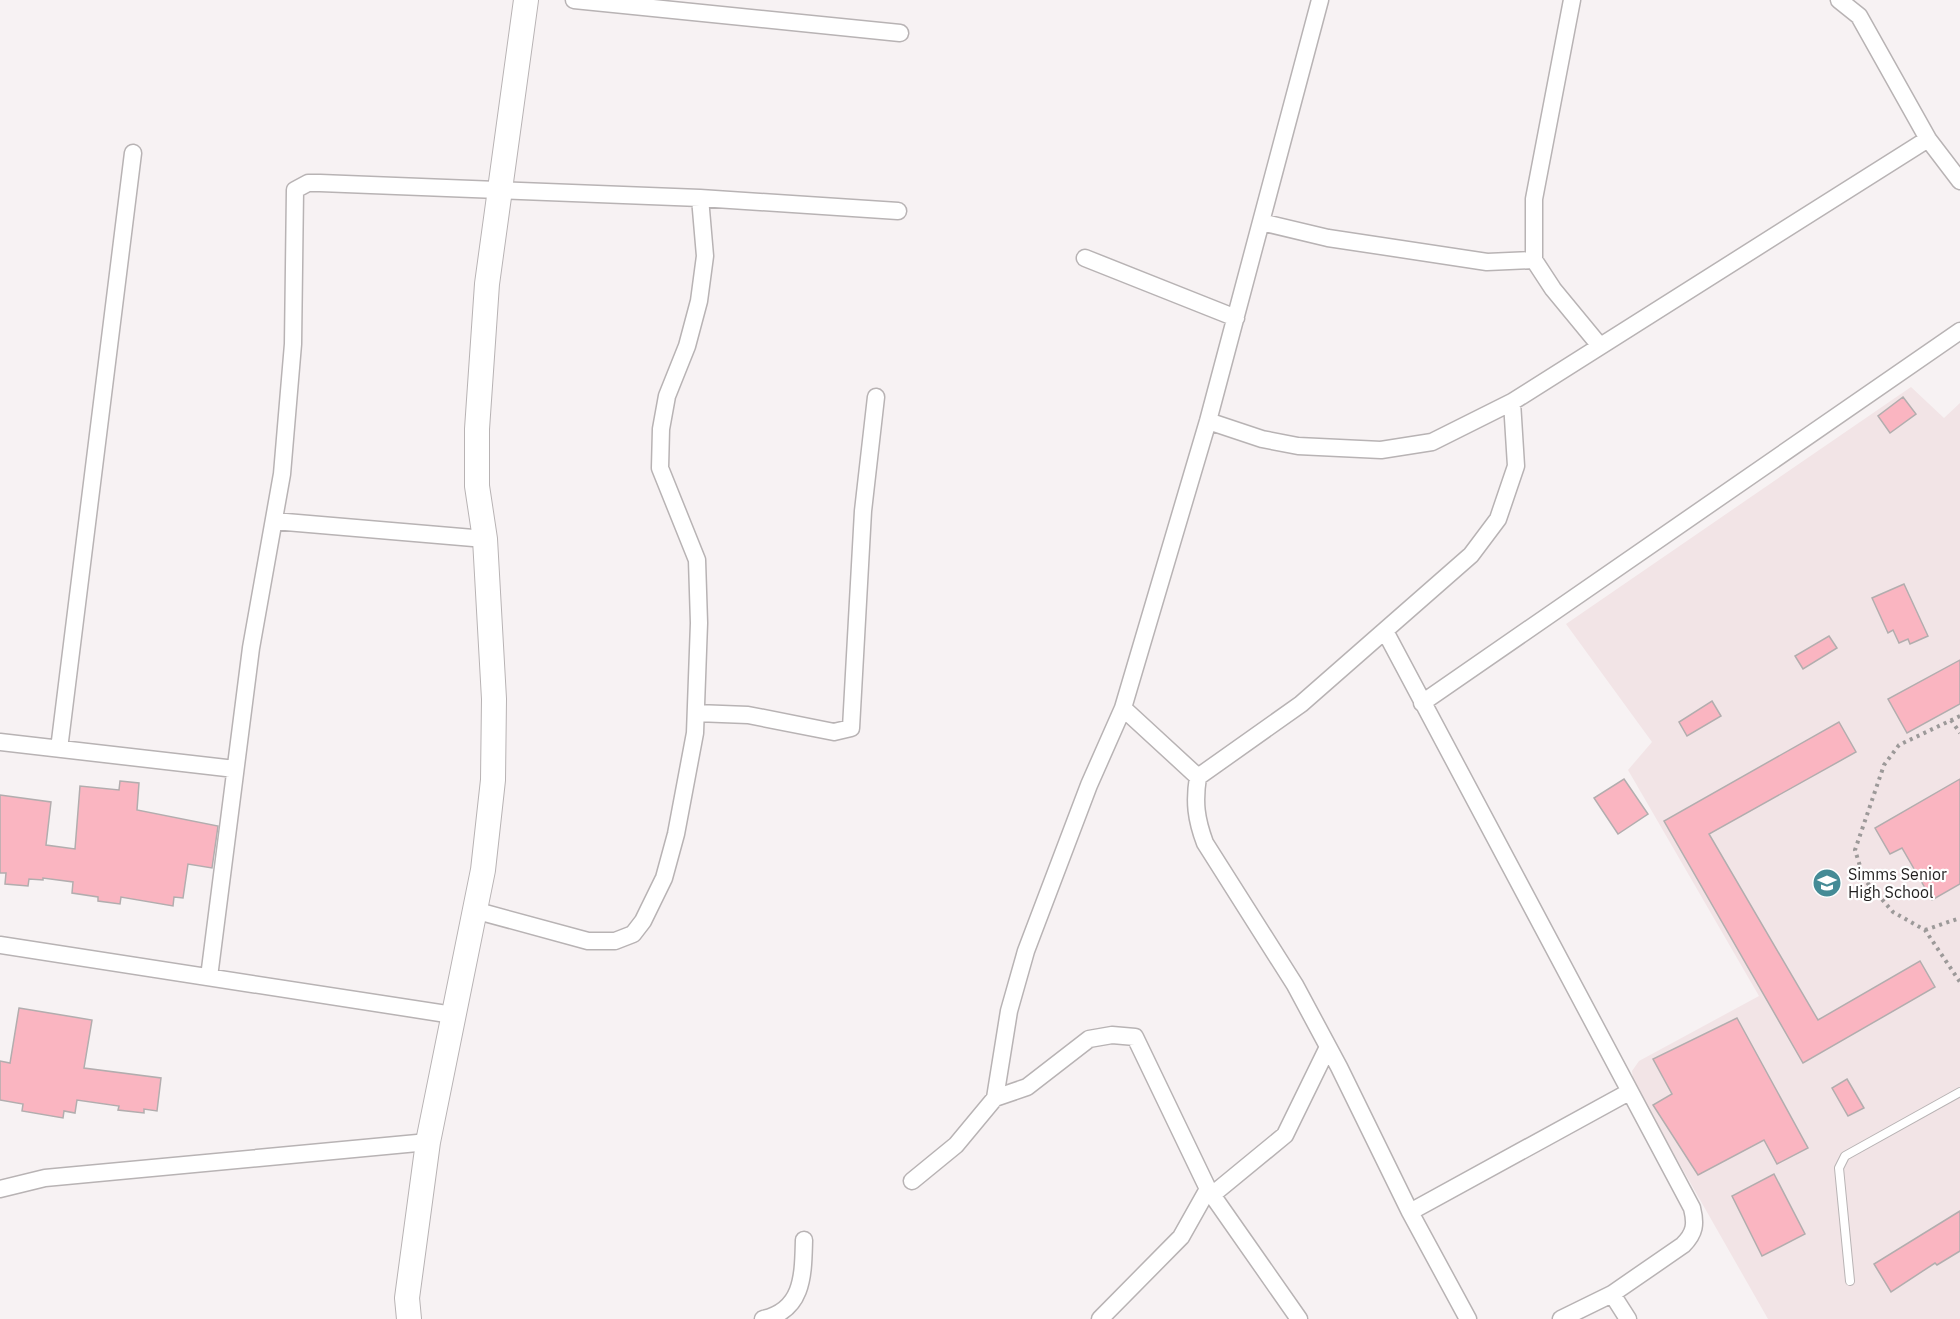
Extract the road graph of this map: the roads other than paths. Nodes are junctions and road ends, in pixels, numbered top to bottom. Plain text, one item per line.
1 (526, 0) edge
2 (574, 0) edge
3 (1320, 0) edge
4 (1572, 0) edge
5 (1839, 0) edge
6 (696, 6) edge
7 (900, 33) dead end
8 (1928, 139) junction
9 (133, 153) dead end
10 (1960, 181) edge
11 (500, 192) junction
12 (700, 198) junction
13 (898, 211) dead end
14 (1261, 222) junction
15 (1086, 258) dead end
16 (1534, 260) junction
17 (1236, 318) junction
18 (1960, 331) edge
19 (1600, 346) junction
20 (876, 397) dead end
21 (1512, 402) junction
22 (1208, 421) junction
23 (274, 521) junction
24 (485, 539) junction
25 (1386, 633) junction
26 (1422, 703) junction
27 (1123, 708) junction
28 (696, 713) junction
29 (0, 742) edge
30 (58, 749) junction
31 (235, 769) junction
32 (1198, 777) junction
33 (474, 909) junction
34 (0, 945) edge
35 (209, 977) junction
36 (453, 1015) junction
37 (1328, 1047) junction
38 (1629, 1092) junction
39 (1960, 1092) edge
40 (995, 1098) junction
41 (428, 1142) junction
42 (912, 1181) dead end
43 (0, 1190) edge
44 (1210, 1192) junction
45 (1410, 1212) junction
46 (804, 1240) dead end
47 (1850, 1281) dead end
48 (1612, 1294) junction
49 (409, 1319) edge
50 (763, 1319) edge
51 (1100, 1319) edge
52 (1299, 1319) edge
53 (1468, 1319) edge
54 (1561, 1319) edge
55 (1628, 1319) edge

1 - 11 street
2 - 6 street
3 - 14 street
4 - 16 street
5 - 8 street
6 - 7 street
8 - 10 street
8 - 19 street
9 - 30 street
11 - 12 street
11 - 23 street
11 - 24 street
12 - 13 street
12 - 28 street
14 - 16 street
14 - 17 street
15 - 17 street
16 - 19 street
17 - 22 street
18 - 26 street
19 - 21 street
20 - 28 street
21 - 22 street
21 - 25 street
22 - 27 street
23 - 24 street
23 - 31 street
24 - 33 street
25 - 26 street
25 - 32 street
26 - 38 street
27 - 32 street
27 - 40 street
28 - 33 street
29 - 30 street
30 - 31 street
31 - 35 street
32 - 37 street
33 - 36 street
34 - 35 street
35 - 36 street
36 - 41 street
37 - 44 street
37 - 45 street
38 - 45 street
38 - 48 street
39 - 47 lane
40 - 42 street
40 - 44 street
41 - 43 street
41 - 49 street
44 - 51 street
44 - 52 street
45 - 53 street
46 - 50 street
48 - 54 street
48 - 55 street

